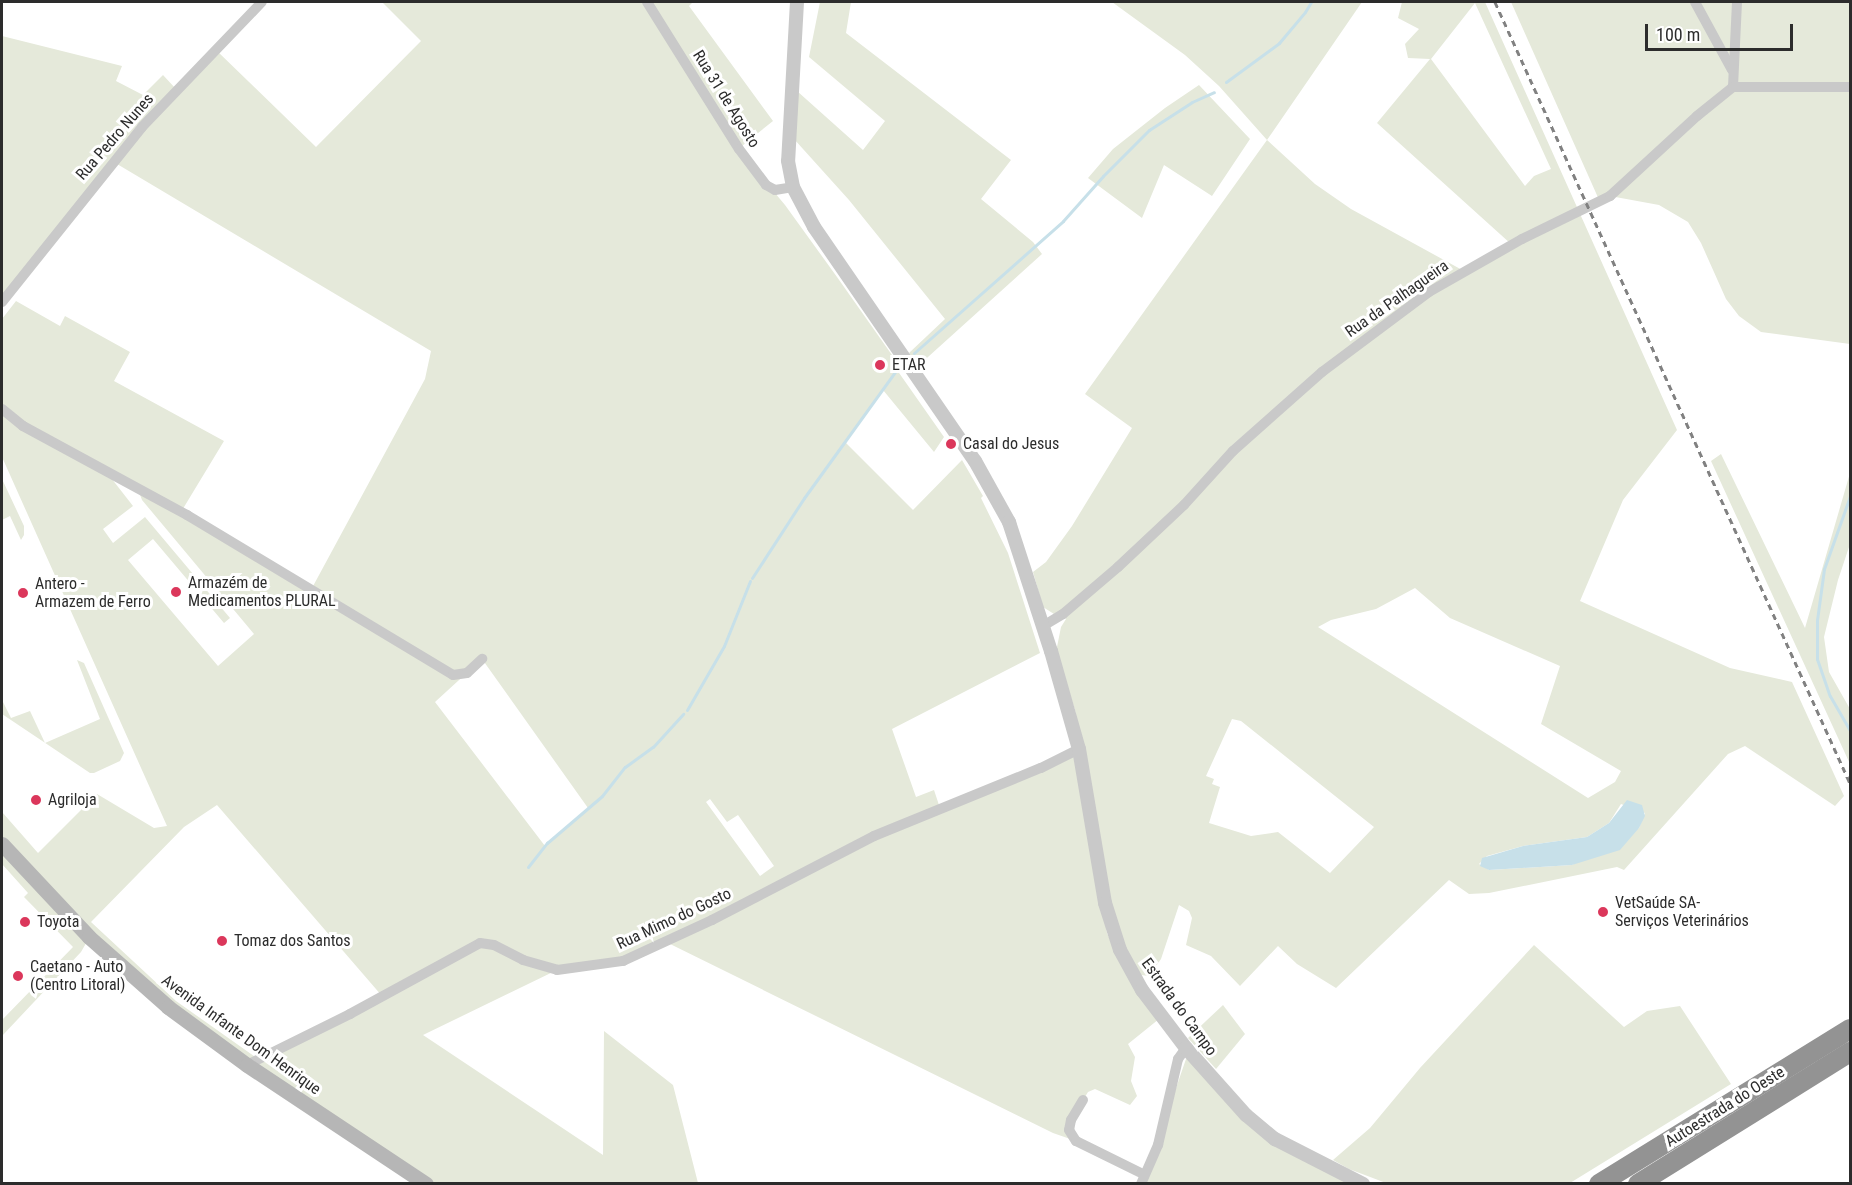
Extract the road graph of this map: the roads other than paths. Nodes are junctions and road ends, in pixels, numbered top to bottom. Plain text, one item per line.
1 (262, 2) edge
2 (647, 2) edge
3 (797, 2) edge
4 (1695, 2) edge
5 (1737, 2) edge
6 (1732, 71) junction
7 (1734, 87) junction
8 (1851, 87) edge
9 (793, 187) junction
10 (2, 302) edge
11 (2, 409) edge
12 (1043, 626) junction
13 (482, 659) dead end
14 (1080, 749) junction
15 (2, 844) edge
16 (1851, 1029) edge
17 (1186, 1048) junction
18 (1851, 1052) edge
19 (247, 1065) junction
20 (1083, 1100) dead end
21 (1142, 1179) edge
22 (426, 1184) edge
23 (1363, 1184) edge
24 (1599, 1184) edge
25 (1638, 1184) edge

1 - 10 street, Rua Pedro Nunes
2 - 9 street, Rua 31 de Agosto
3 - 9 street, Estrada do Campo
4 - 6 street
5 - 6 street
6 - 7 street
7 - 8 street
7 - 12 street, Rua da Palhagueira
9 - 12 street, Estrada do Campo
11 - 13 street
12 - 14 street, Estrada do Campo
14 - 17 street, Estrada do Campo
14 - 19 street, Rua Mimo do Gosto
15 - 19 main road, Avenida Infante Dom Henrique
16 - 24 highway, Autoestrada do Oeste
17 - 21 street
17 - 23 street, Estrada do Campo
18 - 25 highway, Autoestrada do Oeste
19 - 22 main road, Avenida Infante Dom Henrique
20 - 21 street

